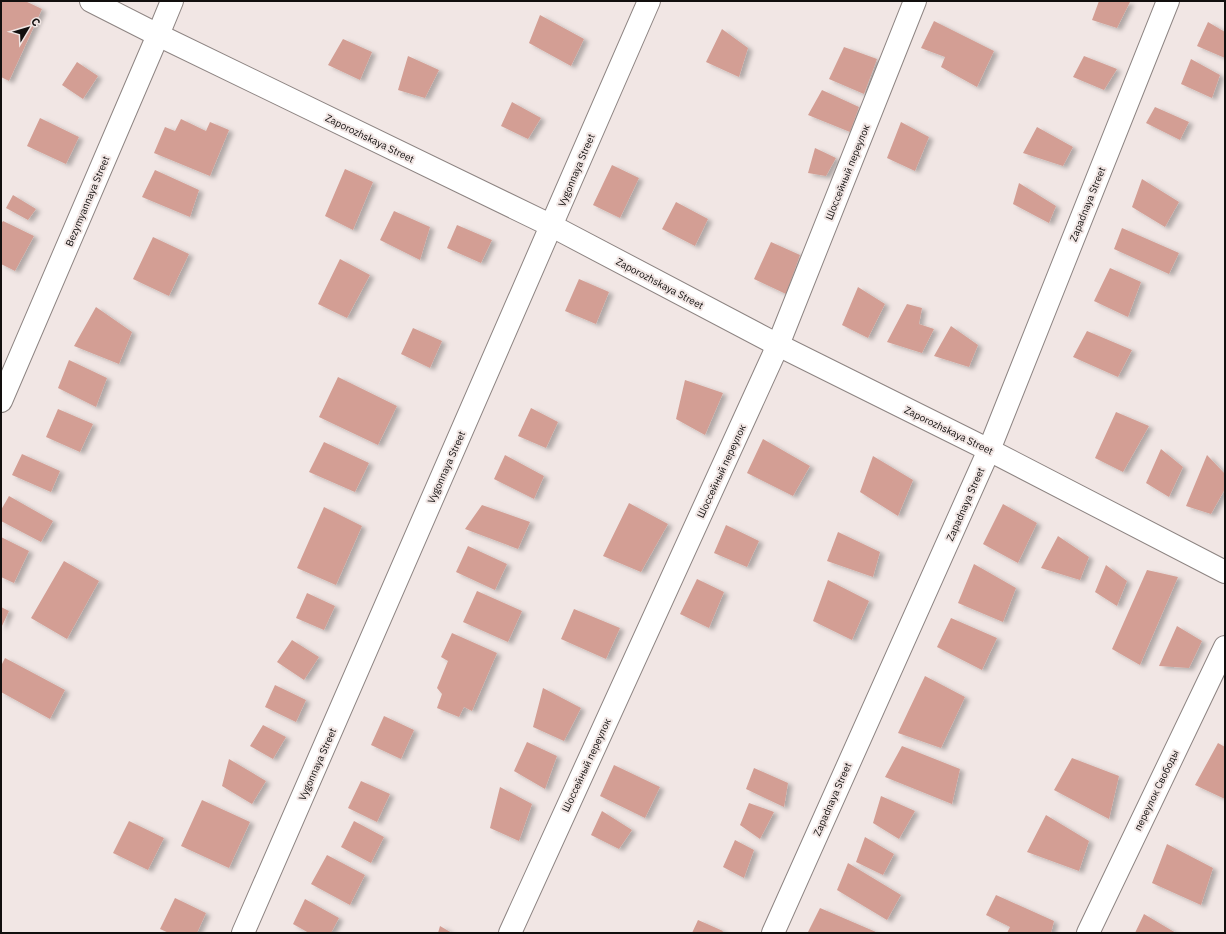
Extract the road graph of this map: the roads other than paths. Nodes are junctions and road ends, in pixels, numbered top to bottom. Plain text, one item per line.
1 (91, 1) edge
2 (172, 1) edge
3 (649, 1) edge
4 (915, 1) edge
5 (1168, 1) edge
6 (158, 35) junction
7 (552, 226) junction
8 (778, 346) junction
9 (1, 401) edge
10 (989, 450) junction
11 (1225, 572) edge
12 (1225, 647) edge
13 (243, 933) edge
14 (510, 933) edge
15 (773, 933) edge
16 (1088, 933) edge

1 - 6 street, Zaporozhskaya Street
2 - 6 street, Bezymyannaya Street
3 - 7 street, Vygonnaya Street
4 - 8 street, Шоссейный переулок
5 - 10 street, Zapadnaya Street
6 - 7 street, Zaporozhskaya Street
6 - 9 street, Bezymyannaya Street
7 - 8 street, Zaporozhskaya Street
7 - 13 street, Vygonnaya Street
8 - 10 street, Zaporozhskaya Street
8 - 14 street, Шоссейный переулок
10 - 11 street, Zaporozhskaya Street
10 - 15 street, Zapadnaya Street
12 - 16 street, переулок Свободы

